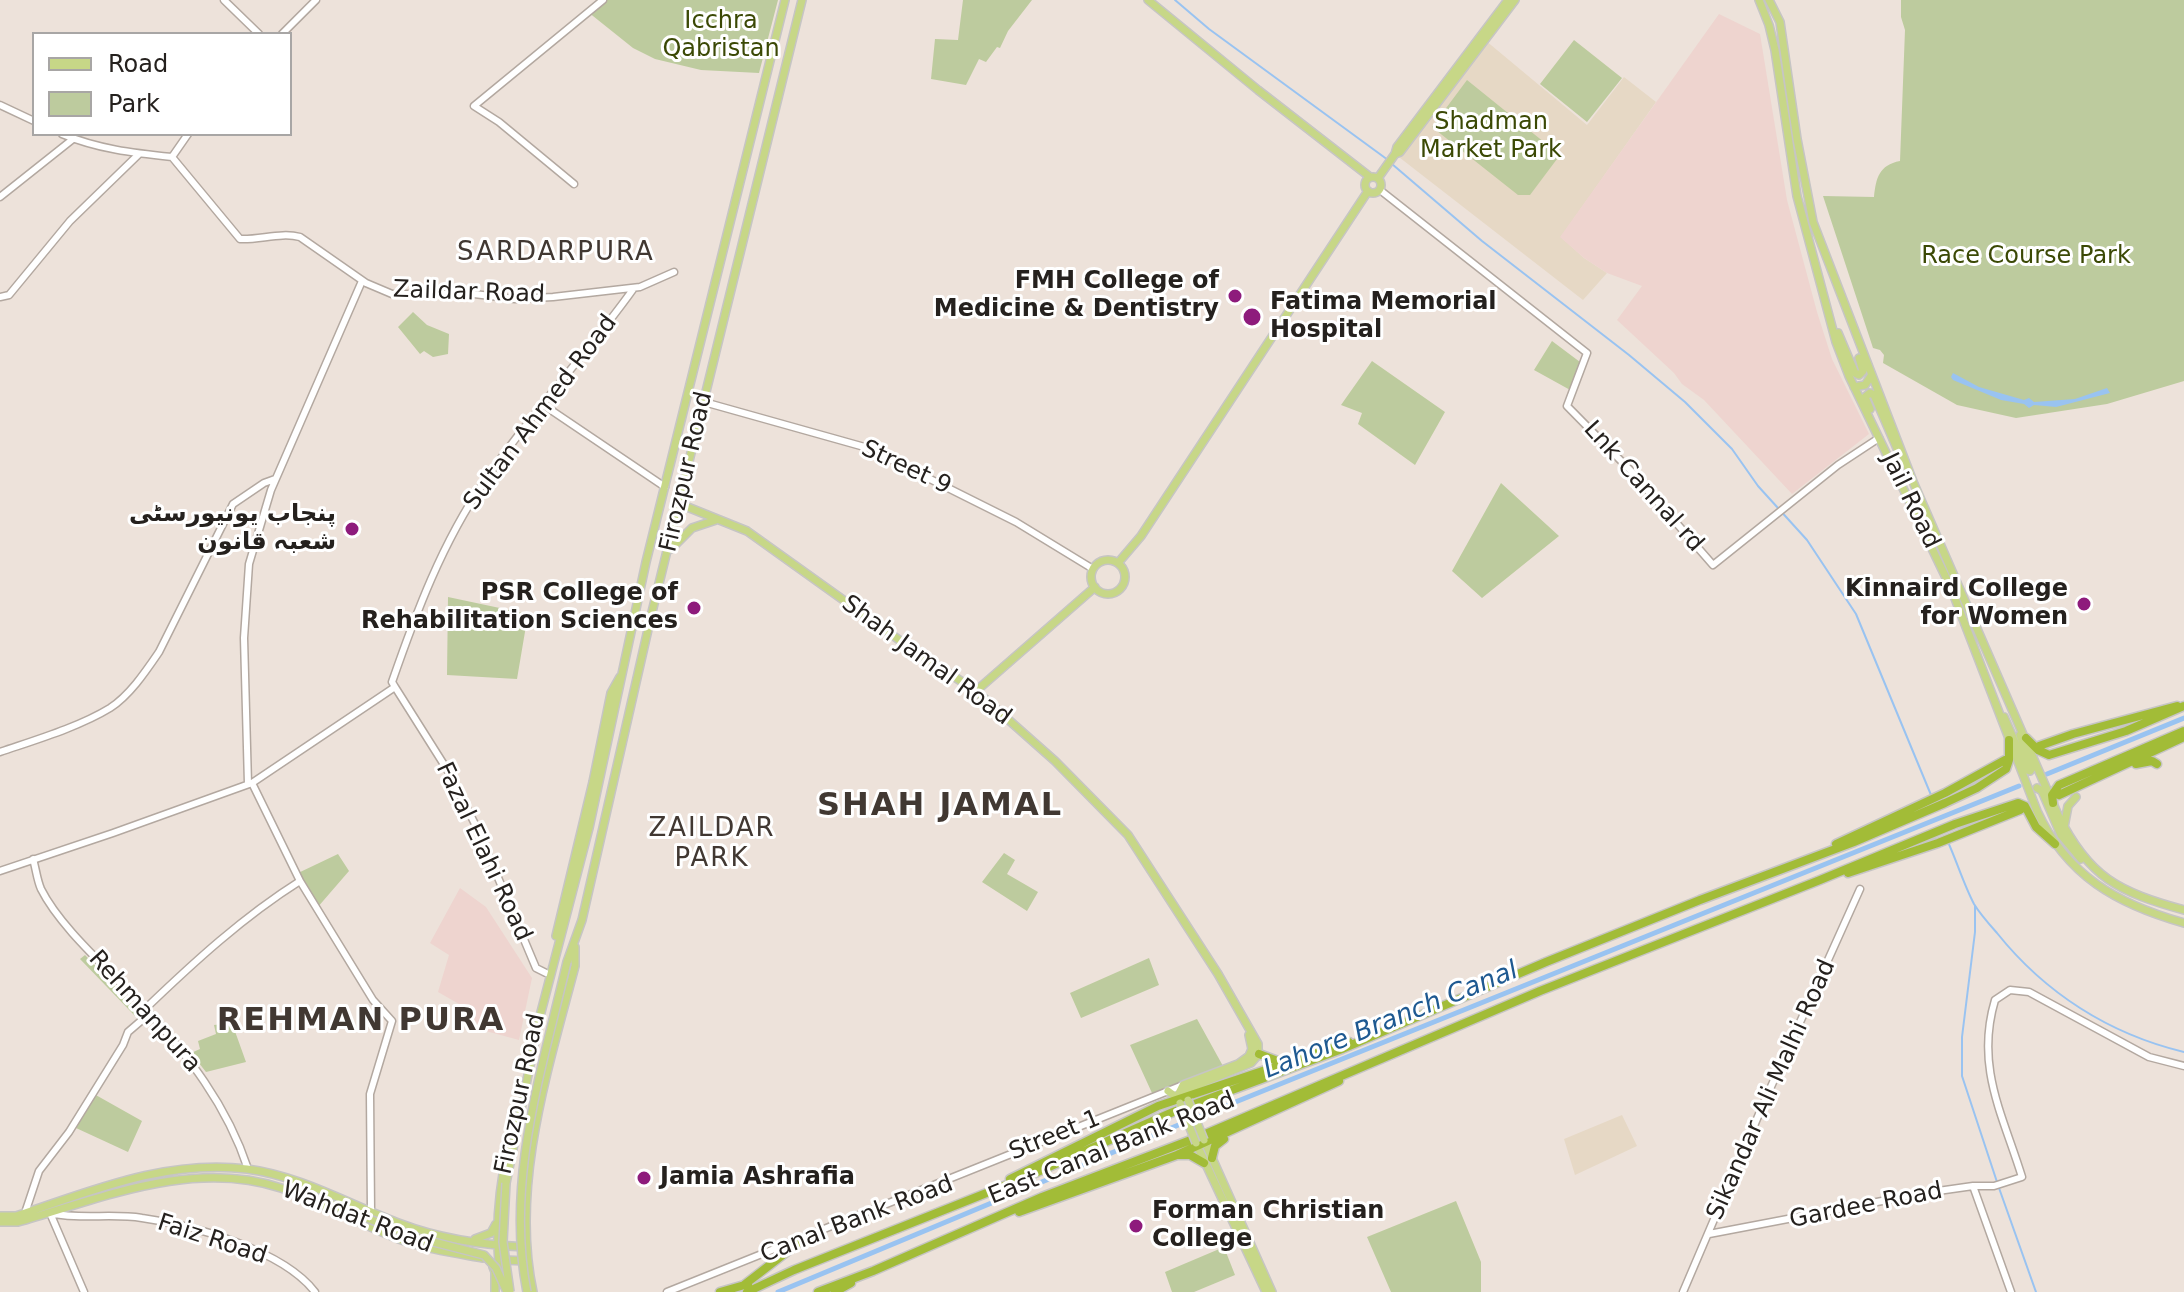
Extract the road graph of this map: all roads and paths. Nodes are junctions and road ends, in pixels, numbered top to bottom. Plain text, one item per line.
1 (224, 0) edge
2 (316, 0) edge
3 (603, 0) edge
4 (787, 0) edge
5 (799, 0) edge
6 (1148, 0) edge
7 (1508, 0) edge
8 (1518, 0) edge
9 (1759, 0) edge
10 (1769, 0) edge
11 (257, 32) edge
12 (284, 32) edge
13 (0, 105) edge
14 (32, 120) edge
15 (66, 136) edge
16 (187, 136) edge
17 (73, 139) junction
18 (1398, 150) junction
19 (139, 154) junction
20 (172, 157) junction
21 (1374, 177) junction
22 (574, 184) dead end
23 (1380, 190) junction
24 (1368, 191) junction
25 (0, 197) edge
26 (674, 272) dead end
27 (362, 281) junction
28 (634, 288) junction
29 (0, 297) edge
30 (1828, 311) junction
31 (1846, 314) junction
32 (1871, 376) junction
33 (1854, 387) junction
34 (704, 402) junction
35 (542, 404) junction
36 (1879, 438) junction
37 (275, 479) junction
38 (1914, 484) junction
39 (665, 487) junction
40 (680, 504) junction
41 (718, 520) junction
42 (668, 553) junction
43 (1118, 563) junction
44 (1093, 569) junction
45 (1095, 587) junction
46 (625, 667) junction
47 (395, 687) junction
48 (976, 691) junction
49 (1995, 701) junction
50 (2184, 705) edge
51 (2016, 715) junction
52 (2184, 731) edge
53 (2184, 737) edge
54 (2026, 738) junction
55 (2009, 740) junction
56 (2039, 746) dead end
57 (0, 752) edge
58 (2005, 760) dead end
59 (2157, 764) dead end
60 (2121, 767) junction
61 (250, 784) junction
62 (2076, 797) dead end
63 (2056, 799) junction
64 (2020, 810) dead end
65 (2064, 827) junction
66 (2049, 836) junction
67 (2055, 844) junction
68 (1815, 856) junction
69 (33, 859) junction
70 (2089, 865) junction
71 (0, 871) edge
72 (1820, 880) junction
73 (300, 881) junction
74 (1860, 889) dead end
75 (2184, 910) edge
76 (2184, 923) edge
77 (575, 945) junction
78 (546, 973) junction
79 (147, 1011) junction
80 (1247, 1025) junction
81 (1364, 1038) junction
82 (1274, 1047) dead end
83 (1259, 1054) junction
84 (1278, 1061) junction
85 (1373, 1061) junction
86 (2184, 1066) edge
87 (1183, 1085) junction
88 (1168, 1091) junction
89 (1183, 1100) junction
90 (1229, 1133) junction
91 (1201, 1143) junction
92 (1177, 1155) junction
93 (1208, 1160) junction
94 (248, 1169) junction
95 (999, 1186) junction
96 (1973, 1186) junction
97 (280, 1188) junction
98 (525, 1208) junction
99 (49, 1209) junction
100 (371, 1212) junction
101 (25, 1213) junction
102 (499, 1214) junction
103 (0, 1216) edge
104 (0, 1222) edge
105 (973, 1228) junction
106 (1709, 1234) junction
107 (806, 1237) junction
108 (467, 1240) junction
109 (497, 1246) junction
110 (526, 1247) junction
111 (473, 1256) junction
112 (499, 1260) junction
113 (527, 1261) junction
114 (873, 1271) junction
115 (495, 1272) junction
116 (745, 1288) edge
117 (84, 1292) edge
118 (315, 1292) edge
119 (495, 1292) edge
120 (507, 1292) edge
121 (530, 1292) edge
122 (667, 1292) edge
123 (720, 1292) edge
124 (818, 1292) edge
125 (835, 1292) edge
126 (1266, 1292) edge
127 (1272, 1292) edge
128 (1683, 1292) edge
129 (2011, 1292) edge

1 - 11 street
2 - 12 street
3 - 22 street
4 - 39 main road, Firozpur Road
5 - 34 main road, Firozpur Road
6 - 21 main road
7 - 18 main road
8 - 18 main road
9 - 30 main road, Jail Road
10 - 31 main road, Jail Road
13 - 14 street
15 - 17 street
16 - 20 street
17 - 19 street
17 - 25 street
18 - 21 main road
19 - 20 street
19 - 29 street
20 - 27 street, Zaildar Road
21 - 23 main road
21 - 24 main road
23 - 24 main road
23 - 36 street, Lnk Cannal rd
24 - 43 main road
26 - 28 street, Zaildar Road
27 - 28 street, Zaildar Road
27 - 37 street
28 - 35 street, Sultan Ahmed Road
30 - 31 main road
30 - 33 main road, Jail Road
31 - 32 main road, Jail Road
32 - 33 main road
32 - 38 main road, Jail Road
33 - 36 main road, Jail Road
34 - 40 main road, Firozpur Road
34 - 44 street, Street 9
35 - 39 street
35 - 47 street, Sultan Ahmed Road
36 - 38 main road
36 - 49 main road, Jail Road
37 - 57 street
37 - 61 street
38 - 51 main road, Jail Road
39 - 46 main road, Firozpur Road
40 - 41 main road, Shah Jamal Road
40 - 42 main road, Firozpur Road
41 - 42 main road
41 - 48 main road, Shah Jamal Road
42 - 77 main road, Firozpur Road
43 - 44 main road
43 - 45 main road
44 - 45 main road
45 - 48 main road
46 - 78 main road, Firozpur Road
46 - 120 main road, Firozpur Road, bridge
47 - 61 street
47 - 78 street, Fazal Elahi Road
48 - 80 main road, Shah Jamal Road
49 - 51 main road
49 - 55 main road, Jail Road
50 - 54 highway
50 - 56 highway
51 - 54 main road, Jail Road
52 - 63 highway
53 - 60 highway
54 - 63 main road, Jail Road
55 - 66 main road, Jail Road
55 - 68 highway
58 - 68 highway
59 - 60 highway
60 - 63 highway
61 - 69 street
61 - 73 street
62 - 65 main road
63 - 65 main road, Jail Road
64 - 72 highway
65 - 70 main road, Jail Road
66 - 67 main road, Jail Road
66 - 70 main road
67 - 72 highway
67 - 76 main road, Jail Road
68 - 81 highway
69 - 71 street
69 - 79 street, Rehmanpura
70 - 75 main road, Jail Road
72 - 85 highway, East Canal Bank Road
73 - 79 street
73 - 100 street
74 - 106 street, Sikandar Ali Malhi Road
77 - 98 main road, Firozpur Road
77 - 121 main road, Firozpur Road, bridge
78 - 102 main road, Firozpur Road
79 - 94 street, Rehmanpura
79 - 101 street
80 - 83 main road, Shah Jamal Road
80 - 87 main road
81 - 84 highway
81 - 95 highway, Canal Bank Road
82 - 84 highway
83 - 84 highway
83 - 89 main road
84 - 89 highway
85 - 90 highway
85 - 105 highway, East Canal Bank Road
86 - 96 street, Gardee Road
87 - 88 street, Street 1
87 - 89 main road
88 - 89 main road
88 - 107 street, Street 1
89 - 91 main road, bridge
89 - 95 highway
90 - 91 highway
90 - 93 highway
91 - 92 highway
91 - 93 main road
92 - 93 highway
92 - 105 highway
93 - 126 main road
93 - 127 main road
94 - 99 main road, Wahdat Road
94 - 100 main road, Wahdat Road
95 - 116 highway, Canal Bank Road
96 - 106 street, Gardee Road
96 - 129 street
97 - 99 main road, Wahdat Road
97 - 111 main road, Wahdat Road
97 - 120 main road, bridge
98 - 102 main road
98 - 110 main road, Firozpur Road
99 - 101 main road, Wahdat Road
99 - 104 main road, Wahdat Road
99 - 117 street
99 - 118 street, Faiz Road
100 - 108 main road, Wahdat Road
101 - 103 main road, Wahdat Road
102 - 108 main road
102 - 109 main road, Firozpur Road
105 - 114 highway, East Canal Bank Road
106 - 128 street, Sikandar Ali Malhi Road
107 - 116 highway
107 - 122 street, Street 1
108 - 109 main road, Wahdat Road
109 - 110 main road, Wahdat Road
109 - 112 main road, Firozpur Road
110 - 113 main road, Firozpur Road
111 - 112 main road, Wahdat Road
111 - 115 main road
112 - 113 main road, Wahdat Road
112 - 115 main road
112 - 120 main road, Firozpur Road
113 - 121 main road, Firozpur Road
114 - 124 highway, East Canal Bank Road
114 - 125 highway
115 - 119 main road
116 - 123 highway, Canal Bank Road

